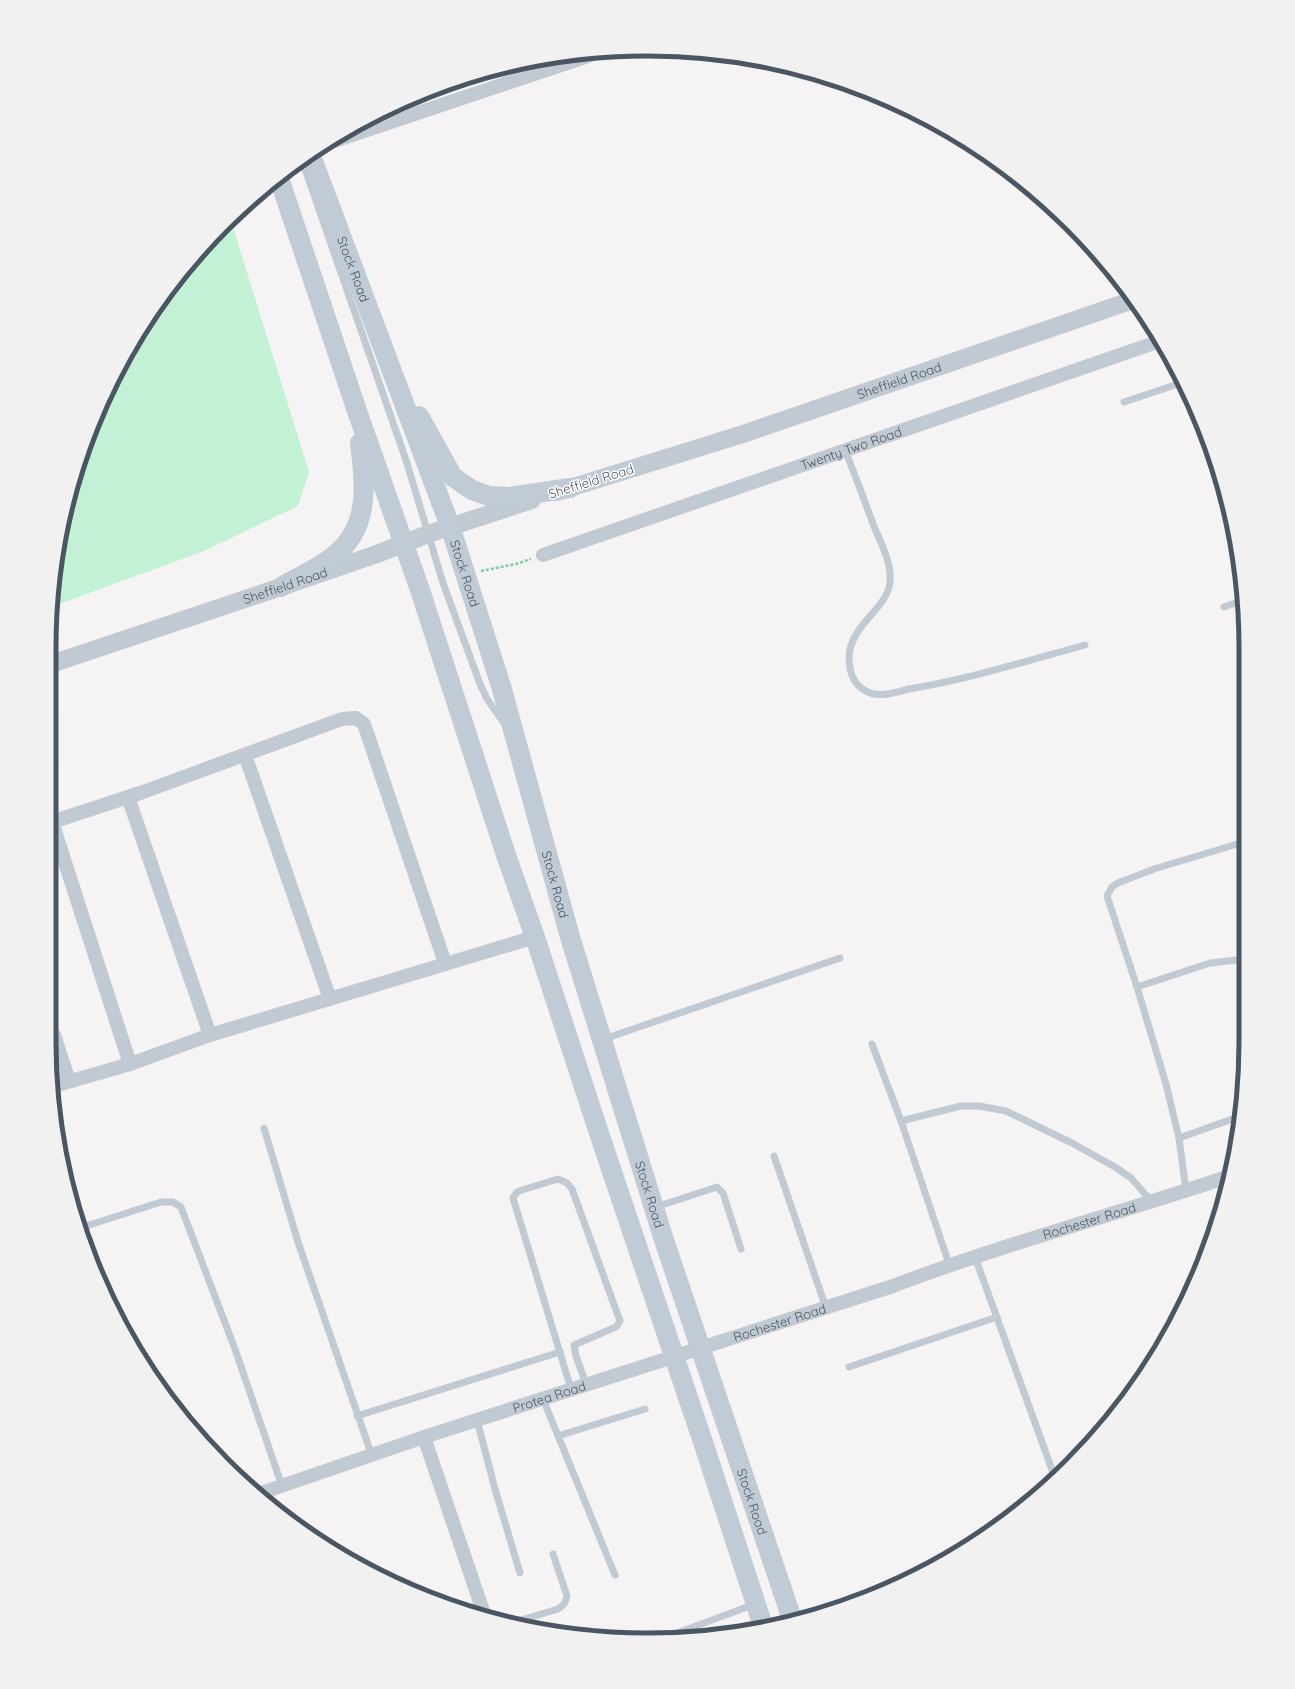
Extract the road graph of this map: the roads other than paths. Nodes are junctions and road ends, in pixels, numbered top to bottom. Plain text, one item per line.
1 (574, 61) edge
2 (352, 135) edge
3 (312, 160) edge
4 (304, 166) edge
5 (281, 183) edge
6 (1127, 302) edge
7 (1154, 343) edge
8 (394, 373) junction
9 (1177, 384) edge
10 (1124, 402) dead end
11 (357, 411) junction
12 (846, 450) junction
13 (570, 488) junction
14 (450, 526) junction
15 (428, 534) junction
16 (403, 543) junction
17 (543, 555) road end
18 (281, 587) junction
19 (1237, 602) edge
20 (1224, 607) dead end
21 (1085, 645) dead end
22 (56, 662) edge
23 (514, 736) junction
24 (245, 755) junction
25 (128, 797) junction
26 (56, 821) edge
27 (56, 834) edge
28 (1239, 844) edge
29 (535, 937) junction
30 (840, 958) dead end
31 (1239, 960) edge
32 (445, 963) junction
33 (1137, 987) junction
34 (330, 999) junction
35 (210, 1035) junction
36 (602, 1040) junction
37 (56, 1041) edge
38 (872, 1044) dead end
39 (130, 1064) junction
40 (69, 1081) junction
41 (57, 1085) edge
42 (1234, 1118) edge
43 (901, 1121) junction
44 (264, 1128) dead end
45 (1179, 1138) junction
46 (774, 1156) dead end
47 (1223, 1178) edge
48 (1186, 1191) junction
49 (1152, 1202) junction
50 (654, 1208) junction
51 (85, 1226) edge
52 (741, 1249) dead end
53 (975, 1257) junction
54 (949, 1264) junction
55 (826, 1308) junction
56 (997, 1317) junction
57 (700, 1349) junction
58 (560, 1352) junction
59 (674, 1357) junction
60 (849, 1367) dead end
61 (586, 1384) junction
62 (571, 1389) junction
63 (543, 1399) junction
64 (644, 1409) dead end
65 (357, 1416) junction
66 (477, 1420) junction
67 (558, 1436) junction
68 (424, 1437) junction
69 (372, 1456) junction
70 (1053, 1472) edge
71 (282, 1486) junction
72 (264, 1492) edge
73 (553, 1554) dead end
74 (520, 1573) dead end
75 (615, 1575) dead end
76 (755, 1604) junction
77 (482, 1610) edge
78 (791, 1615) edge
79 (522, 1620) edge
80 (761, 1622) edge
81 (679, 1632) edge

1 - 2 street
3 - 8 main road, Stock Road
4 - 15 lane
5 - 11 main road
6 - 13 street, Sheffield Road
7 - 12 street, Twenty Two Road
8 - 13 main road
8 - 14 main road, Stock Road
9 - 10 lane
11 - 16 main road
11 - 18 main road
12 - 17 street, Twenty Two Road
12 - 21 lane
13 - 14 street, Sheffield Road
14 - 15 street, Sheffield Road
14 - 23 main road, Stock Road
15 - 16 street, Sheffield Road
15 - 23 lane
16 - 18 street, Sheffield Road
16 - 29 main road
18 - 22 street, Sheffield Road
19 - 20 lane
23 - 36 main road, Stock Road
24 - 25 street
24 - 32 street
24 - 34 street
25 - 26 street
25 - 35 street
27 - 39 street
28 - 33 lane
29 - 32 street
29 - 59 main road
30 - 36 lane
31 - 33 lane
32 - 34 street
33 - 45 lane
34 - 35 street
35 - 39 street
36 - 50 main road, Stock Road
37 - 40 street
38 - 43 lane
39 - 40 street
40 - 41 street
42 - 45 lane
43 - 49 lane
43 - 54 lane
44 - 65 lane
45 - 48 lane
46 - 55 lane
47 - 48 street, Rochester Road
48 - 49 street, Rochester Road
49 - 53 street, Rochester Road
50 - 52 lane
50 - 57 main road, Stock Road
51 - 71 lane
53 - 54 street, Rochester Road
53 - 56 lane
54 - 55 street, Rochester Road
55 - 57 street, Rochester Road
56 - 60 lane
56 - 70 lane
57 - 59 street, Rochester Road
57 - 78 main road, Stock Road
58 - 61 lane
58 - 62 lane
58 - 65 lane
59 - 61 street, Protea Road
59 - 76 main road
61 - 62 street, Protea Road
62 - 63 street, Protea Road
63 - 66 street, Protea Road
63 - 67 lane
64 - 67 lane
65 - 69 lane
66 - 68 street, Protea Road
66 - 74 lane
67 - 75 lane
68 - 69 street, Protea Road
68 - 77 street
69 - 71 street, Protea Road
71 - 72 street, Protea Road
73 - 79 lane
76 - 80 main road
76 - 81 lane

